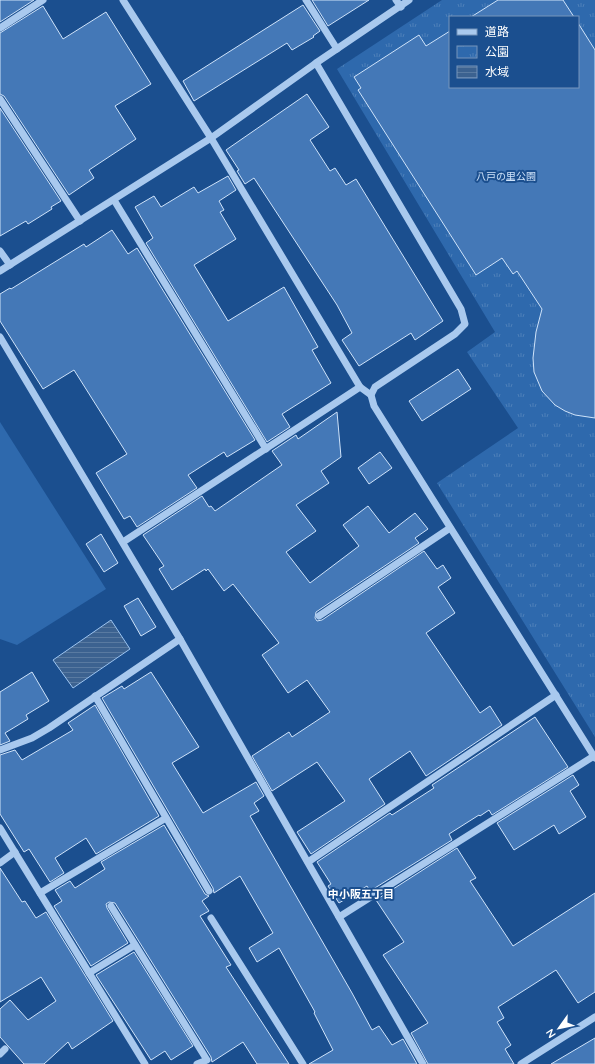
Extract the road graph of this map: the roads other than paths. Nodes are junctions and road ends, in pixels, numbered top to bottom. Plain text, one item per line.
1 (44, 0) edge
2 (123, 0) edge
3 (306, 0) edge
4 (396, 0) edge
5 (409, 0) edge
6 (401, 7) junction
7 (0, 28) edge
8 (336, 49) junction
9 (316, 63) junction
10 (0, 99) edge
11 (211, 138) junction
12 (114, 200) junction
13 (80, 221) junction
14 (0, 250) edge
15 (10, 265) junction
16 (0, 271) edge
17 (0, 337) edge
18 (360, 387) junction
19 (371, 395) junction
20 (266, 449) junction
21 (450, 528) junction
22 (123, 542) junction
23 (319, 616) dead end
24 (180, 639) junction
25 (556, 695) junction
26 (95, 696) junction
27 (0, 750) edge
28 (594, 757) edge
29 (166, 818) junction
30 (0, 828) edge
31 (15, 852) junction
32 (0, 862) edge
33 (308, 862) junction
34 (209, 891) dead end
35 (40, 893) junction
36 (111, 906) dead end
37 (339, 917) junction
38 (211, 918) dead end
39 (135, 945) junction
40 (89, 973) junction
41 (595, 1017) edge
42 (145, 1064) edge
43 (197, 1064) edge
44 (303, 1064) edge
45 (424, 1064) edge
46 (521, 1064) edge

1 - 7 street
2 - 11 street
3 - 8 street
4 - 6 street
5 - 6 street
6 - 8 street
8 - 9 street
9 - 11 street
9 - 19 street
10 - 13 street
11 - 12 street
11 - 18 street
12 - 13 street
12 - 20 street
13 - 15 street
14 - 15 street
15 - 16 street
17 - 22 street
18 - 19 street
18 - 20 street
19 - 21 street
20 - 22 street
21 - 23 street
21 - 25 street
22 - 24 street
24 - 26 street
24 - 33 street
25 - 28 street
25 - 33 street
26 - 27 street
26 - 29 street
28 - 37 street
29 - 34 street
29 - 35 street
30 - 31 street
31 - 32 street
31 - 35 street
33 - 37 street
35 - 40 street
36 - 39 street
37 - 45 street
38 - 44 street
39 - 40 street
39 - 43 street
40 - 42 street
41 - 46 street

